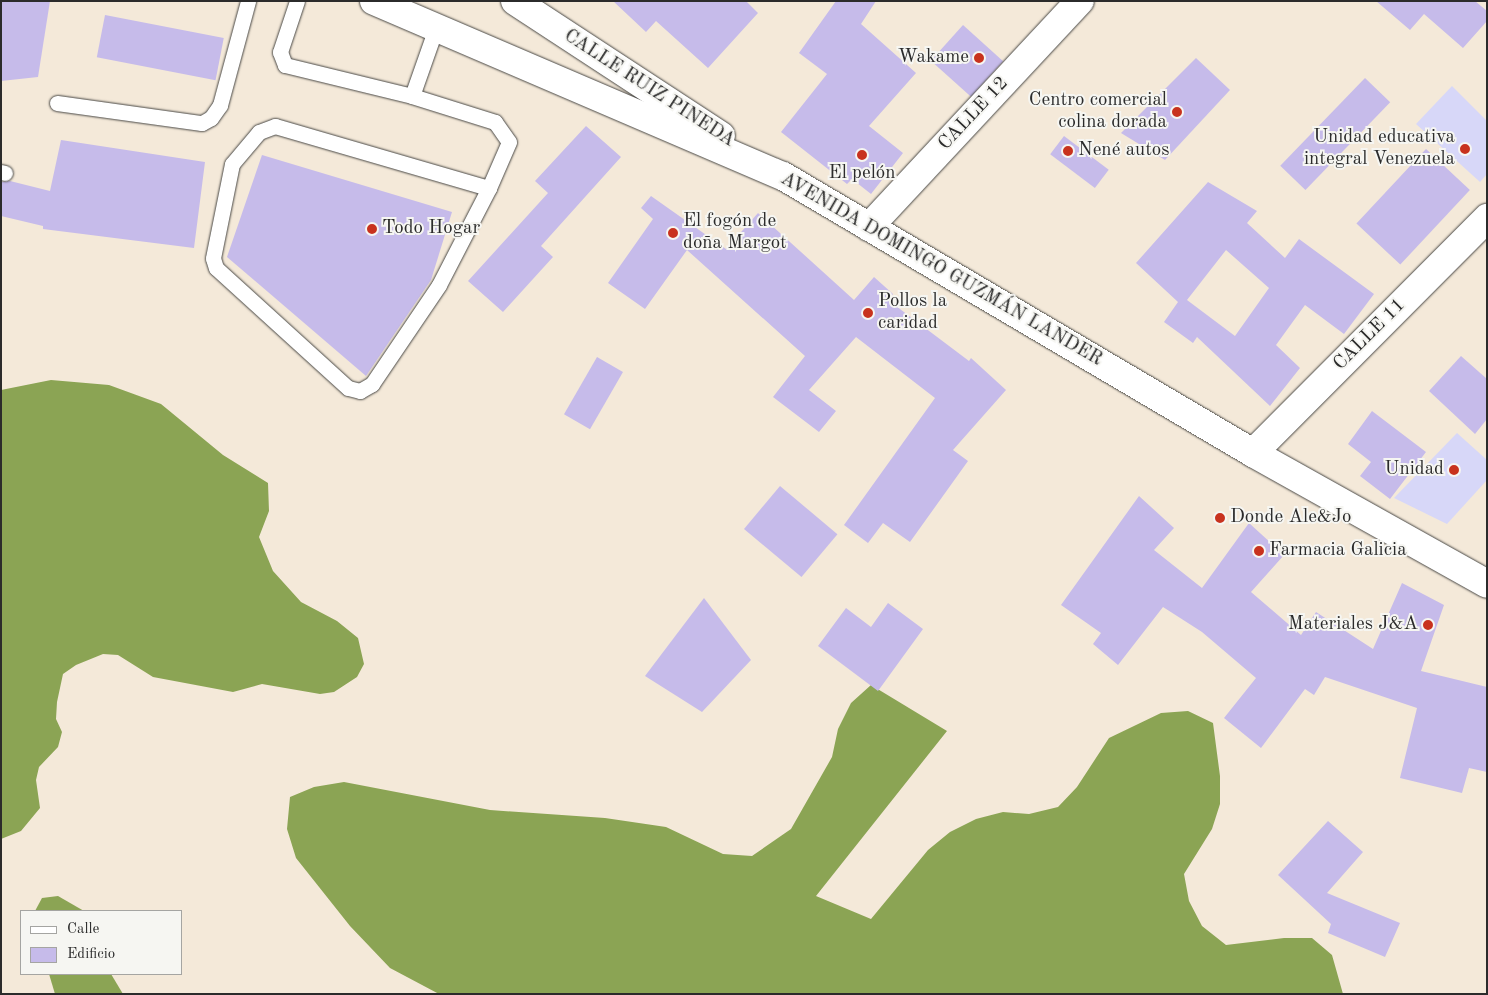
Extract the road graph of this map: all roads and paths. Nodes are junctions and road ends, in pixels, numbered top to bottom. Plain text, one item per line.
1 (248, 1) edge
2 (297, 1) edge
3 (374, 1) edge
4 (515, 1) edge
5 (1080, 1) edge
6 (436, 28) junction
7 (412, 96) junction
8 (57, 103) dead end
9 (783, 176) junction
10 (489, 188) junction
11 (1487, 218) edge
12 (869, 227) junction
13 (1253, 453) junction
14 (1487, 584) edge

1 - 8 lane
2 - 7 lane
3 - 6 street, AVENIDA DOMINGO GUZMÁN LANDER
4 - 9 street, CALLE RUIZ PINEDA
5 - 12 street, CALLE 12
6 - 7 lane
6 - 9 street, AVENIDA DOMINGO GUZMÁN LANDER
7 - 10 lane
9 - 12 street, AVENIDA DOMINGO GUZMÁN LANDER
10 - 10 lane
11 - 13 street, CALLE 11
12 - 13 street, AVENIDA DOMINGO GUZMÁN LANDER
13 - 14 street, AVENIDA DOMINGO GUZMÁN LANDER

